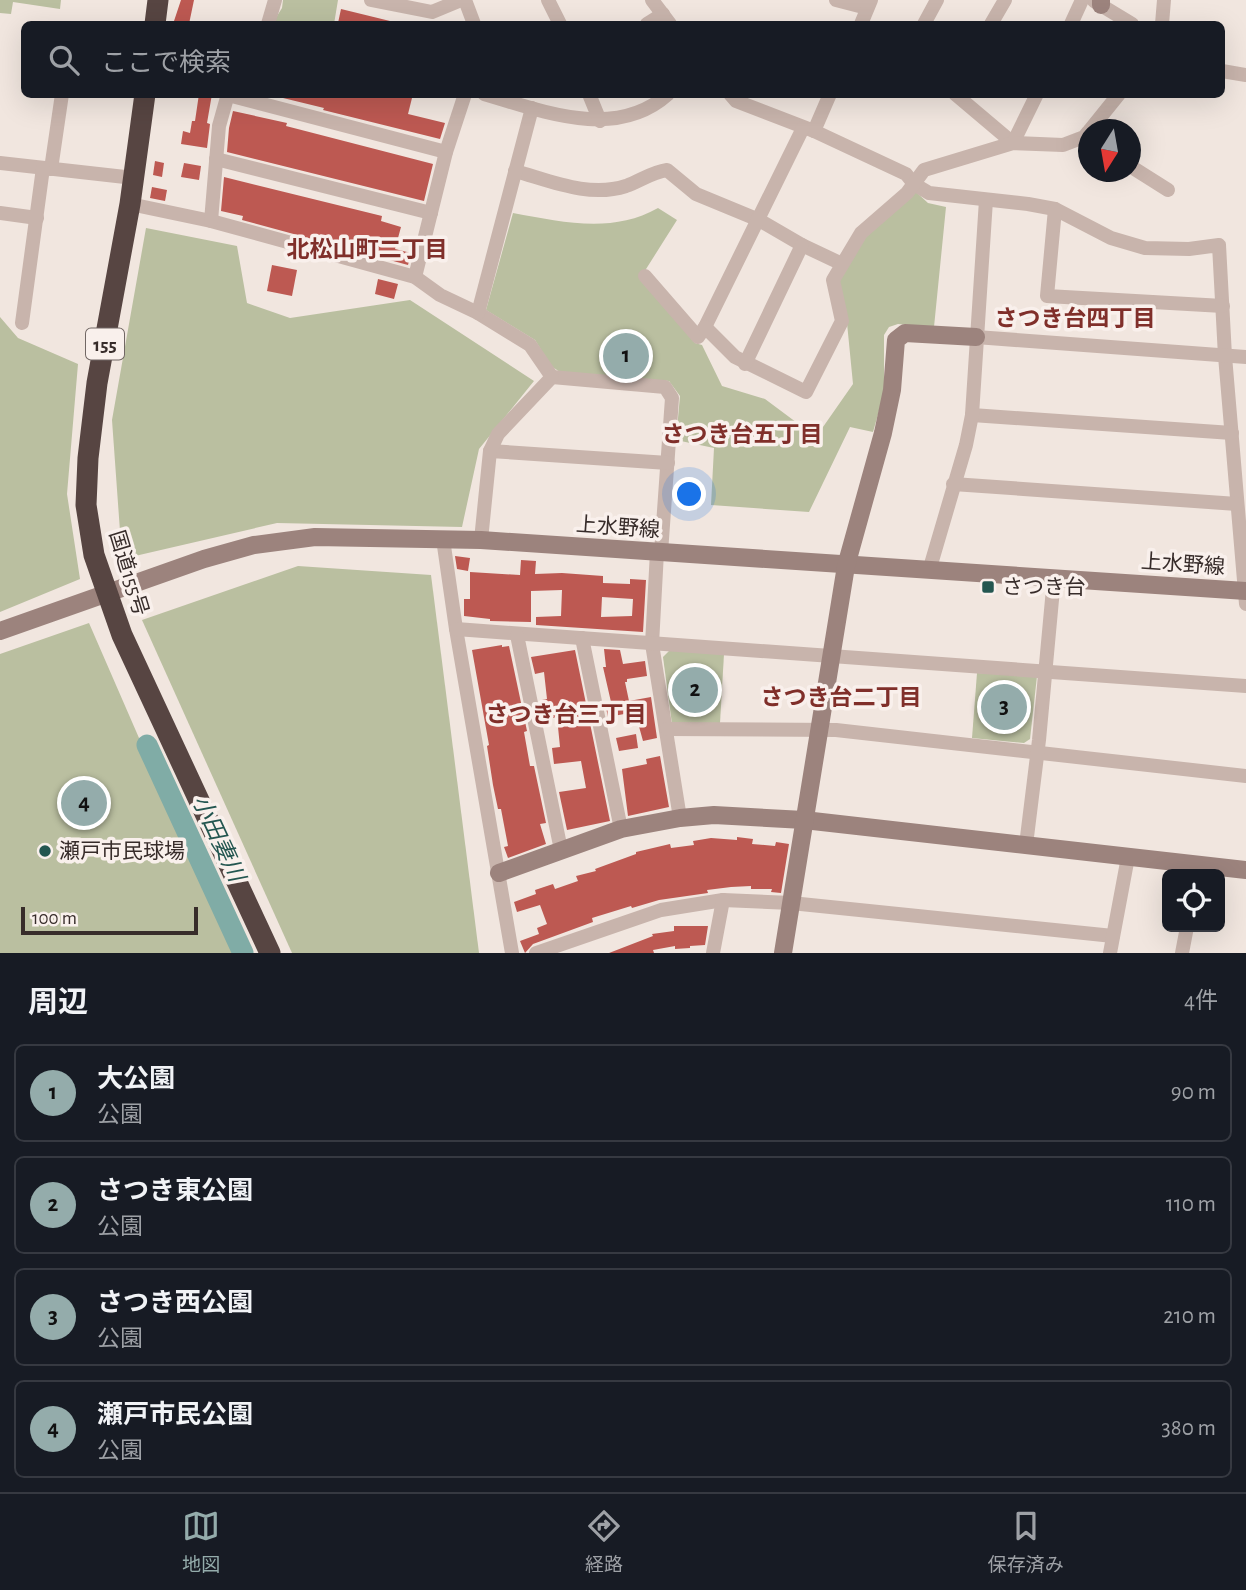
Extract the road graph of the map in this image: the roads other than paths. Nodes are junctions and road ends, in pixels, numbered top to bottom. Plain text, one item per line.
1 (158, 0) edge
2 (275, 0) edge
3 (372, 0) edge
4 (463, 0) edge
5 (548, 0) edge
6 (652, 0) edge
7 (836, 0) edge
8 (937, 0) edge
9 (1005, 0) edge
10 (1082, 0) edge
11 (1164, 0) edge
12 (1098, 2) edge
13 (869, 4) edge
14 (666, 19) edge
15 (155, 21) edge
16 (269, 21) edge
17 (473, 21) edge
18 (558, 21) edge
19 (862, 21) edge
20 (926, 21) edge
21 (993, 21) edge
22 (1072, 21) edge
23 (1127, 21) edge
24 (1162, 21) edge
25 (1225, 72) edge
26 (1246, 75) edge
27 (61, 98) edge
28 (144, 98) edge
29 (227, 98) edge
30 (239, 98) edge
31 (464, 98) edge
32 (498, 98) edge
33 (591, 98) edge
34 (664, 98) edge
35 (733, 98) edge
36 (828, 98) edge
37 (960, 98) edge
38 (1035, 98) edge
39 (1116, 98) edge
40 (532, 108) junction
41 (1100, 119) edge
42 (600, 121) junction
43 (808, 130) junction
44 (1078, 139) edge
45 (1013, 143) junction
46 (446, 152) junction
47 (216, 159) junction
48 (0, 163) edge
49 (47, 169) junction
50 (515, 171) junction
51 (1141, 173) edge
52 (134, 178) junction
53 (914, 184) junction
54 (1168, 190) dead end
55 (986, 200) junction
56 (130, 204) junction
57 (1055, 209) junction
58 (0, 213) edge
59 (431, 213) junction
60 (37, 218) junction
61 (759, 220) junction
62 (211, 221) junction
63 (802, 245) junction
64 (842, 264) junction
65 (645, 276) dead end
66 (415, 277) junction
67 (1223, 306) junction
68 (478, 313) junction
69 (22, 323) dead end
70 (705, 327) junction
71 (976, 337) junction
72 (1225, 356) junction
73 (1246, 357) edge
74 (745, 364) junction
75 (552, 377) junction
76 (972, 415) junction
77 (1232, 433) junction
78 (490, 451) junction
79 (668, 463) junction
80 (953, 484) junction
81 (1237, 504) junction
82 (443, 540) junction
83 (481, 540) junction
84 (659, 552) junction
85 (846, 566) junction
86 (929, 571) junction
87 (1054, 578) junction
88 (1246, 591) edge
89 (109, 593) junction
90 (1246, 604) edge
91 (456, 629) junction
92 (0, 631) edge
93 (517, 635) junction
94 (582, 638) junction
95 (652, 644) junction
96 (832, 656) junction
97 (1045, 670) junction
98 (1246, 686) edge
99 (667, 729) junction
100 (820, 730) junction
101 (1036, 752) junction
102 (1246, 776) edge
103 (680, 818) junction
104 (804, 820) junction
105 (621, 829) junction
106 (1026, 845) junction
107 (561, 850) junction
108 (1128, 857) junction
109 (1198, 869) edge
110 (1225, 870) edge
111 (1246, 870) edge
112 (499, 873) junction
113 (723, 900) junction
114 (791, 903) junction
115 (1186, 932) edge
116 (1113, 936) junction
117 (270, 953) edge
118 (512, 953) edge
119 (537, 953) edge
120 (713, 953) edge
121 (783, 953) edge
122 (1110, 953) edge
123 (1182, 953) edge

1 - 15 highway
2 - 16 street
3 - 4 street
4 - 17 street
5 - 18 street
6 - 14 street
7 - 13 street
8 - 20 street
9 - 21 street
10 - 22 street
11 - 24 street
12 - 23 street
13 - 19 street
25 - 26 street
27 - 49 street
28 - 52 highway, 国道155号 / 155
29 - 47 street
30 - 46 street
31 - 46 street
32 - 40 street
33 - 42 street
34 - 42 street
35 - 43 street
36 - 43 street
37 - 45 street
38 - 45 street
39 - 41 street
40 - 42 street
40 - 50 street
43 - 53 street
43 - 61 street
44 - 45 street
45 - 53 street
46 - 59 street
47 - 59 street
47 - 62 street
48 - 49 street
49 - 52 street
49 - 60 street
50 - 61 street
50 - 68 street
51 - 54 street
52 - 56 highway, 国道155号 / 155
53 - 55 street
53 - 64 street
55 - 57 street
55 - 71 street
56 - 62 street
56 - 89 highway, 国道155号 / 155
57 - 67 street
57 - 67 street
58 - 60 street
59 - 66 street
60 - 69 street
61 - 63 street
61 - 70 street
62 - 66 street
63 - 64 street
63 - 74 street
64 - 74 street
65 - 70 street
66 - 68 street
67 - 72 street
68 - 75 street
70 - 74 street
71 - 72 street
71 - 76 street
71 - 85 street
72 - 73 street
72 - 77 street
75 - 78 street
75 - 79 street
76 - 77 street
76 - 80 street
77 - 81 street
78 - 79 street
78 - 83 street
79 - 84 street
80 - 81 street
80 - 86 street
81 - 88 street
82 - 83 street, 上水野線
82 - 89 street, 上水野線
82 - 91 street
83 - 84 street, 上水野線
84 - 85 street, 上水野線
84 - 95 street
85 - 86 street, 上水野線
85 - 96 street
86 - 87 street, 上水野線
87 - 88 street, 上水野線
87 - 97 street
88 - 90 street
89 - 92 street, 上水野線
89 - 117 highway, 国道155号 / 155
91 - 93 street
91 - 112 street
93 - 94 street
93 - 107 street
94 - 95 street
94 - 105 street
95 - 96 street
95 - 99 street
96 - 97 street
96 - 100 street
97 - 98 street
97 - 101 street
99 - 100 street
99 - 103 street
100 - 101 street
100 - 104 street
101 - 102 street
101 - 106 street
103 - 104 street
103 - 105 street
104 - 106 street
104 - 114 street
105 - 107 street
106 - 108 street
107 - 112 street
108 - 109 street
108 - 116 street
110 - 111 street
112 - 118 street
113 - 114 street
113 - 119 street
113 - 120 street
114 - 116 street
114 - 121 street
115 - 123 street
116 - 122 street

